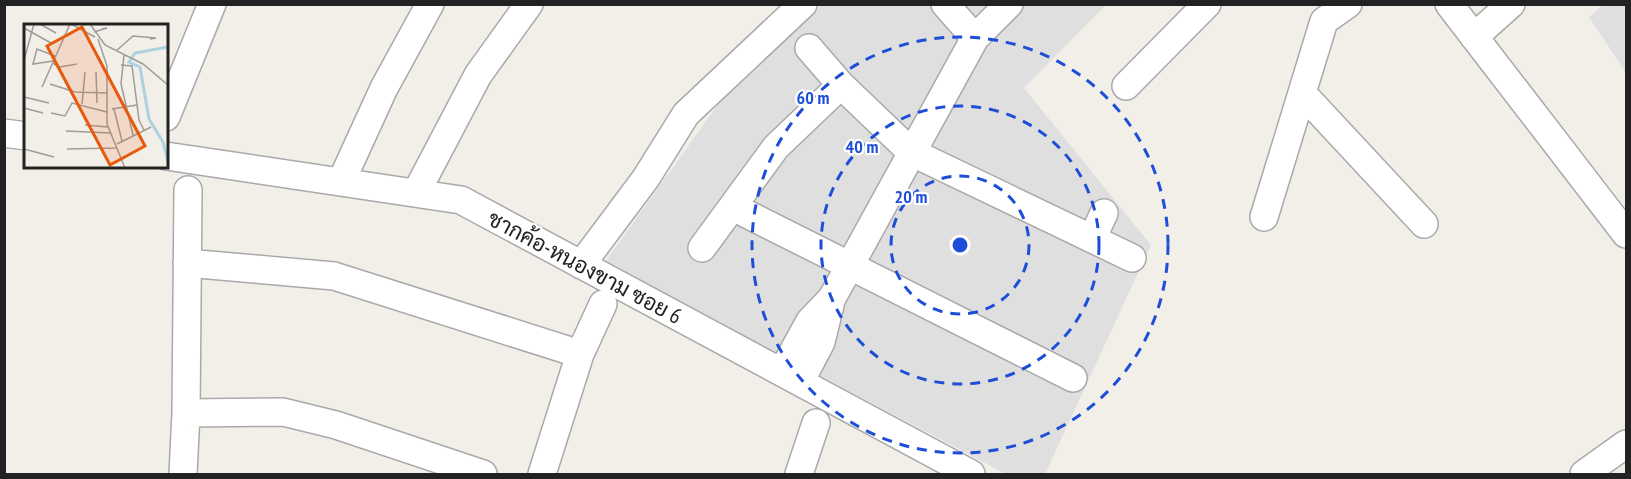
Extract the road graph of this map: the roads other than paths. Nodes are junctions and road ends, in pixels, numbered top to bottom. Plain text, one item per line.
1 (212, 4) edge
2 (430, 4) edge
3 (529, 4) edge
4 (803, 4) edge
5 (945, 4) edge
6 (1009, 4) edge
7 (1207, 4) edge
8 (1449, 4) edge
9 (1511, 4) edge
10 (1334, 8) edge
11 (1474, 37) junction
12 (975, 38) junction
13 (809, 48) dead end
14 (841, 85) junction
15 (1126, 86) dead end
16 (1302, 93) junction
17 (168, 112) edge
18 (4, 133) edge
19 (24, 136) edge
20 (911, 152) junction
21 (168, 156) edge
22 (341, 182) junction
23 (188, 190) dead end
24 (416, 193) junction
25 (733, 207) junction
26 (1104, 213) dead end
27 (1264, 217) dead end
28 (1424, 224) dead end
29 (1626, 234) edge
30 (1092, 239) junction
31 (702, 248) dead end
32 (1132, 258) dead end
33 (187, 263) junction
34 (581, 265) junction
35 (849, 266) junction
36 (603, 304) dead end
37 (580, 354) junction
38 (791, 377) junction
39 (1073, 378) dead end
40 (186, 413) junction
41 (816, 423) dead end
42 (1626, 444) edge
43 (183, 474) edge
44 (483, 474) edge
45 (542, 474) edge
46 (799, 474) edge
47 (971, 474) edge
48 (1584, 474) edge

1 - 17 street
2 - 22 street
3 - 24 street
4 - 34 street
5 - 12 street
6 - 12 street
7 - 15 street
8 - 11 street
9 - 11 street
10 - 16 street
11 - 29 street
12 - 20 street
13 - 14 street
14 - 20 street
14 - 25 street
16 - 27 street
16 - 28 street
18 - 19 street
20 - 30 street
20 - 35 street
21 - 22 street, ชากค้อ-หนองขาม ซอย 6
22 - 24 street, ชากค้อ-หนองขาม ซอย 6
23 - 33 street
24 - 34 street, ชากค้อ-หนองขาม ซอย 6
25 - 31 street
25 - 35 street
26 - 30 street
30 - 32 street
33 - 37 street
33 - 40 street
34 - 38 street, ชากค้อ-หนองขาม ซอย 6
35 - 38 street
35 - 39 street
36 - 37 street
37 - 45 street
38 - 47 street, ชากค้อ-หนองขาม ซอย 6
40 - 43 street
40 - 44 street
41 - 46 street
42 - 48 street

